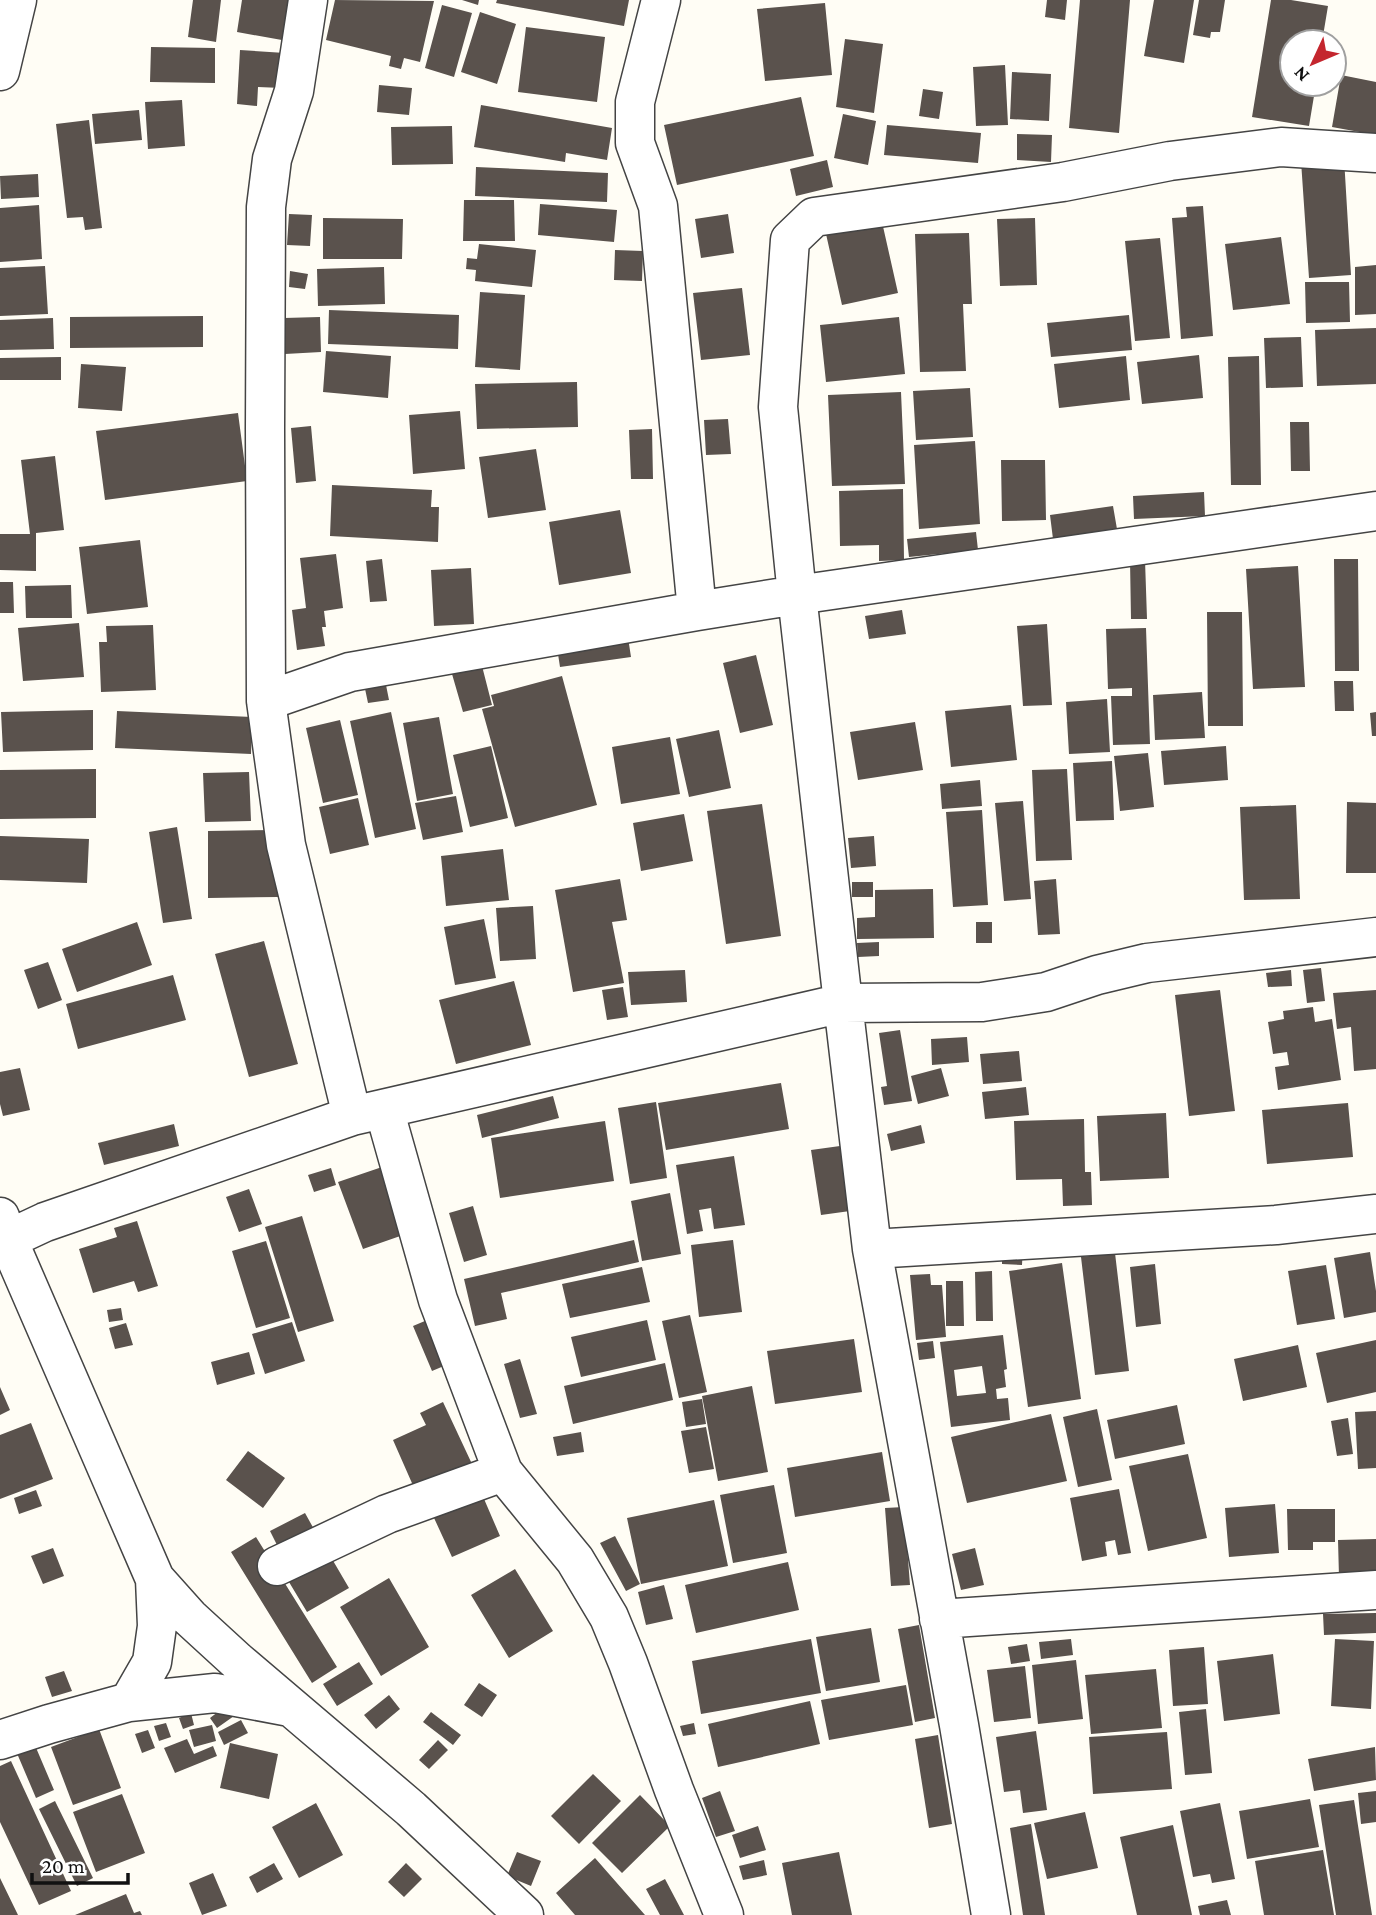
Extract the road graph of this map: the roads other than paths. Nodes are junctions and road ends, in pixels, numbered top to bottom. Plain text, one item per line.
1 (16, 0) edge
2 (308, 0) edge
3 (660, 0) edge
4 (0, 71) edge
5 (1376, 153) edge
6 (1376, 511) edge
7 (797, 595) junction
8 (697, 611) junction
9 (266, 701) junction
10 (1376, 937) edge
11 (842, 1003) junction
12 (368, 1113) junction
13 (1376, 1214) edge
14 (3, 1234) edge
15 (872, 1249) junction
16 (503, 1472) junction
17 (277, 1566) dead end
18 (155, 1579) junction
19 (1376, 1590) edge
20 (939, 1619) junction
21 (130, 1702) junction
22 (293, 1708) junction
23 (0, 1740) edge
24 (524, 1915) edge
25 (724, 1915) edge
26 (990, 1915) edge

1 - 4 street
2 - 9 street
3 - 8 street
5 - 7 street
6 - 7 street
7 - 8 street
7 - 11 street
8 - 9 street
9 - 12 street
10 - 11 street
11 - 12 street
11 - 15 street
12 - 14 street
12 - 16 street
13 - 15 street
14 - 18 street
15 - 20 street
16 - 17 street
16 - 25 street
18 - 21 street
18 - 22 street
19 - 20 street
20 - 26 street
21 - 22 street
21 - 23 street
22 - 24 street

